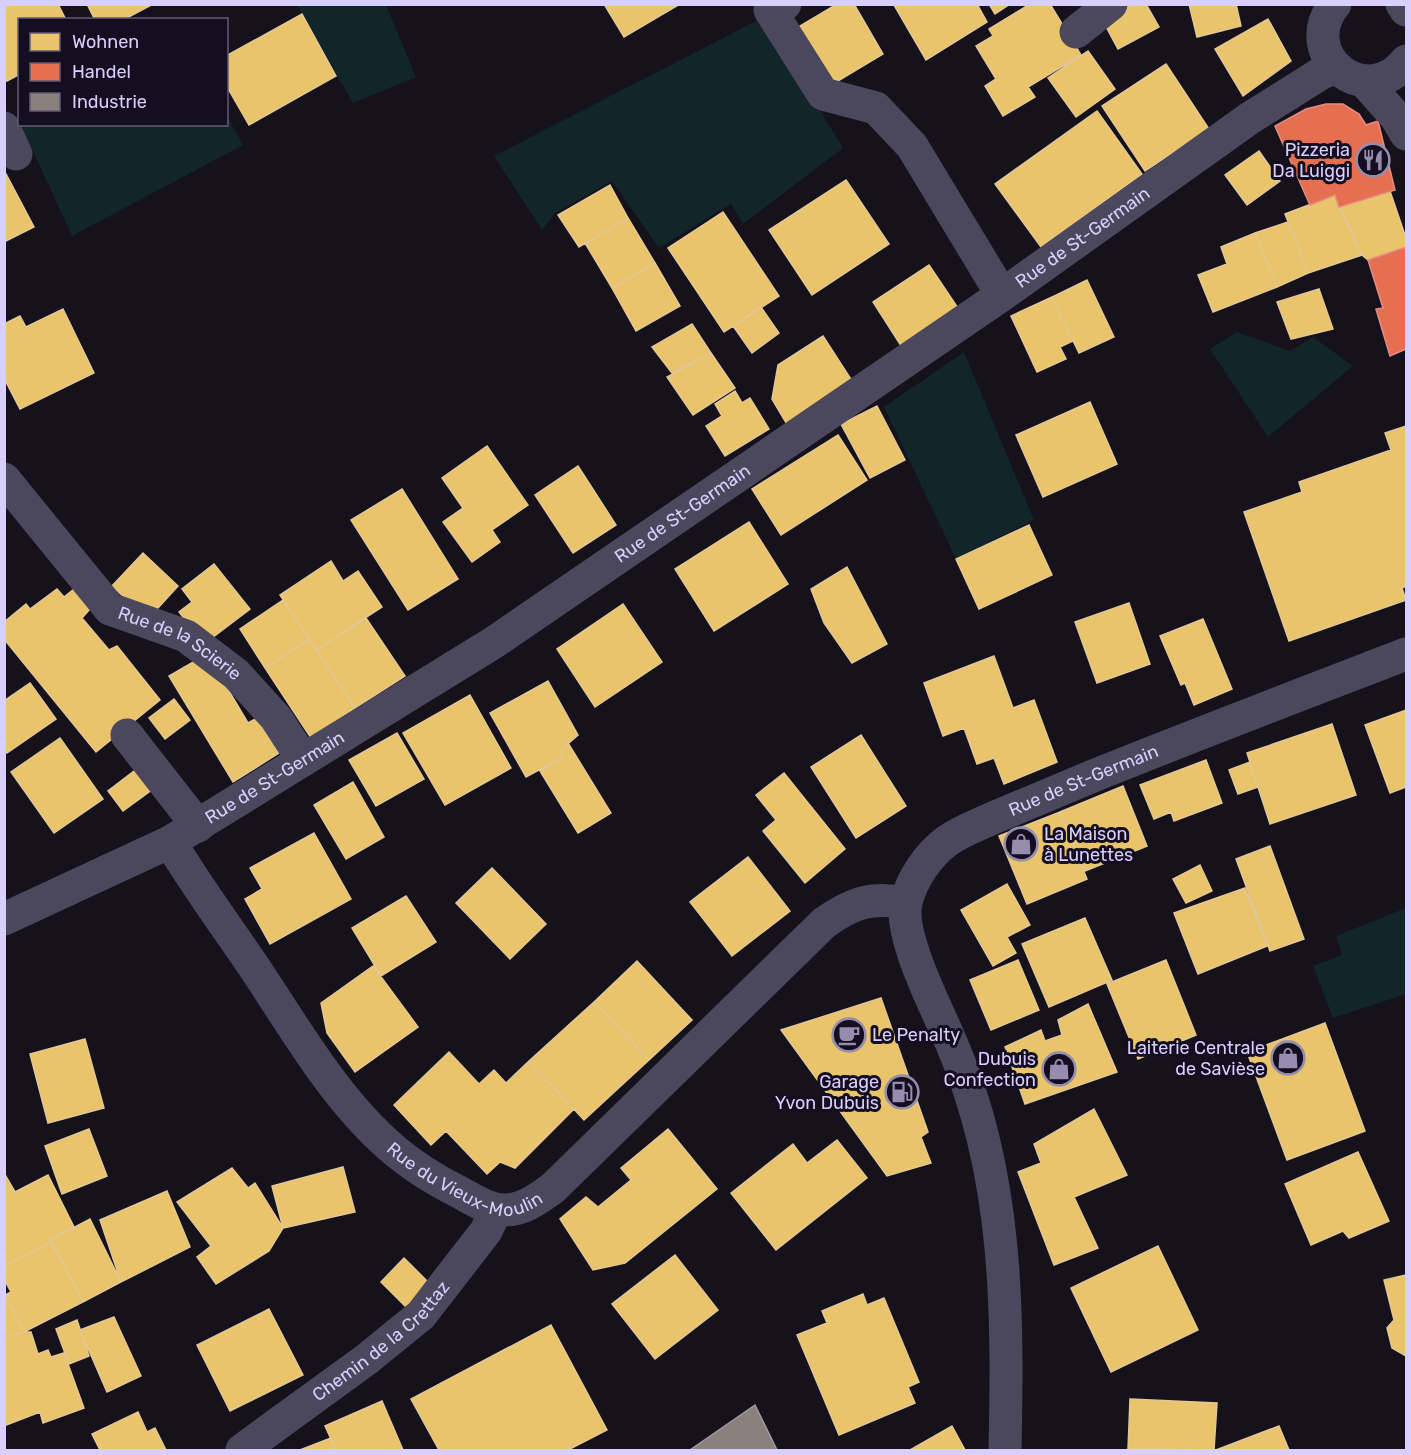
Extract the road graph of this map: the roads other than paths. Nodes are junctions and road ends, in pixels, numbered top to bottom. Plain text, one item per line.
1 (785, 4) edge
2 (1111, 4) edge
3 (1335, 4) edge
4 (1402, 4) edge
5 (1407, 10) edge
6 (1076, 32) dead end
7 (1407, 60) edge
8 (1350, 74) junction
9 (1407, 97) edge
10 (1406, 135) edge
11 (1002, 296) junction
12 (4, 479) edge
13 (1407, 654) edge
14 (127, 735) dead end
15 (303, 760) junction
16 (198, 826) junction
17 (170, 842) junction
18 (906, 903) junction
19 (4, 919) edge
20 (496, 1209) junction
21 (242, 1450) edge
22 (1005, 1450) edge

1 - 11 street
2 - 6 street
3 - 8 street
4 - 5 street
7 - 8 street, Rue de St-Germain
8 - 10 street
8 - 11 street, Rue de St-Germain
9 - 10 street
11 - 15 street, Rue de St-Germain
12 - 15 street, Rue de la Scierie
13 - 18 street, Rue de St-Germain
14 - 16 street
15 - 16 street, Rue de St-Germain
16 - 17 street, Rue de St-Germain
17 - 19 street, Rue de St-Germain
17 - 20 street, Rue du Vieux-Moulin
18 - 20 street, Rue du Vieux-Moulin
18 - 22 street, Rue de St-Germain
20 - 21 street, Chemin de la Crettaz

